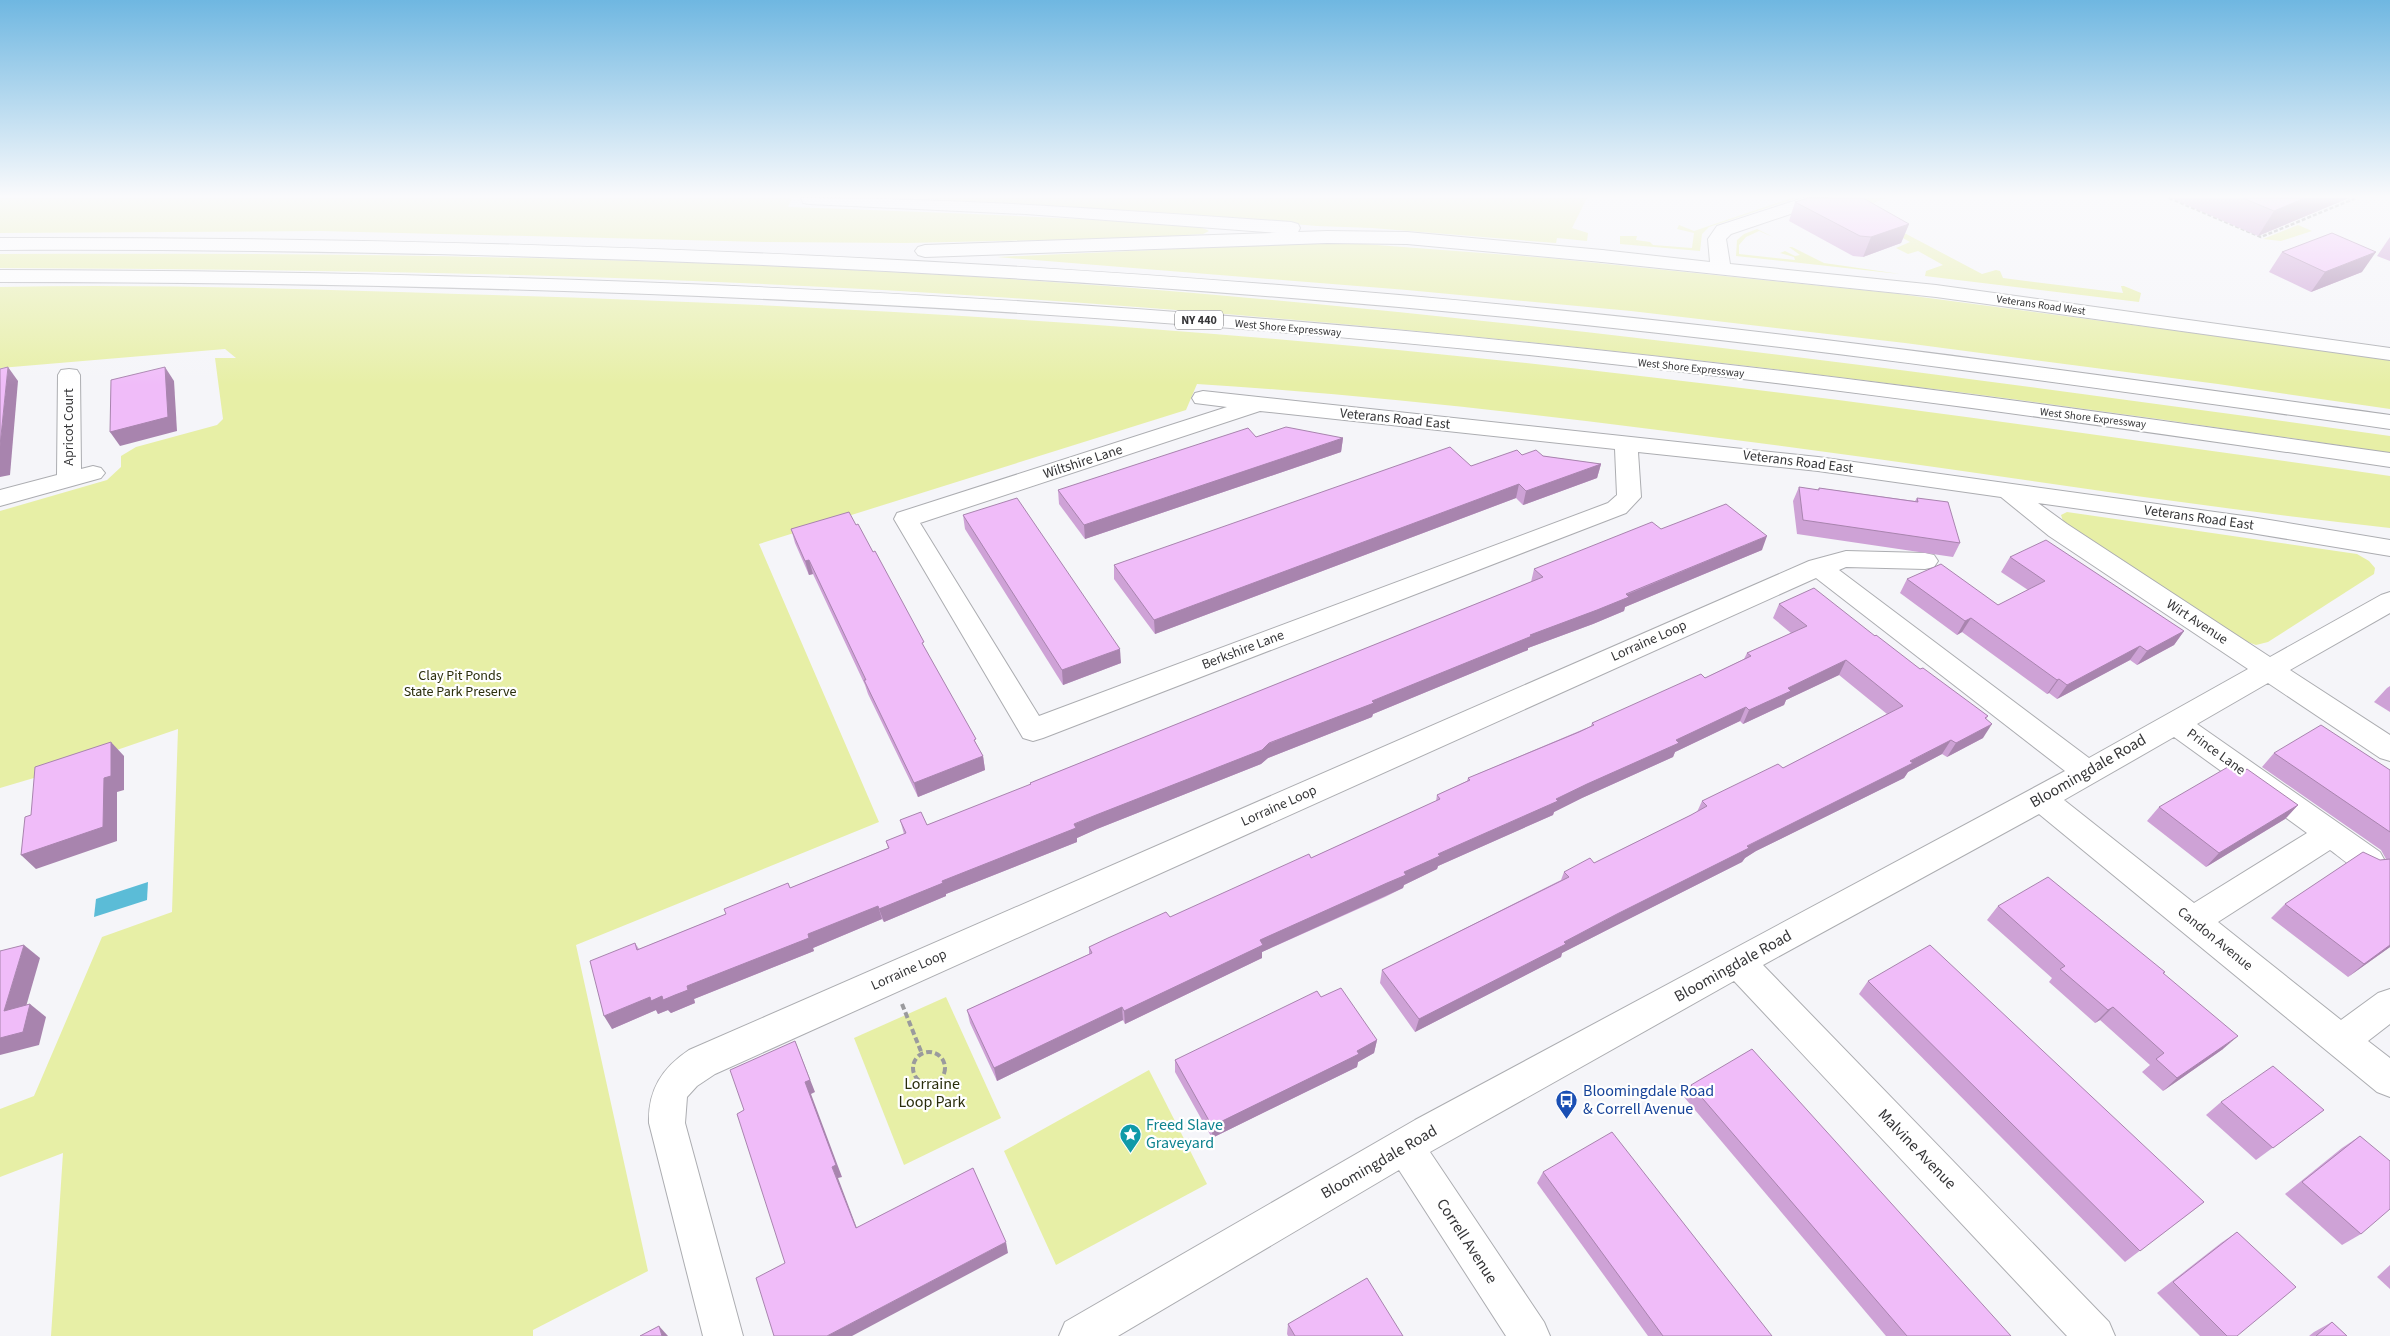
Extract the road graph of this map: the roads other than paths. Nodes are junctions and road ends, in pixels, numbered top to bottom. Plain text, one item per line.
1 (830, 260) edge
2 (1642, 260) edge
3 (1720, 260) edge
4 (1721, 269) junction
5 (0, 276) edge
6 (2390, 354) edge
7 (68, 375) dead end
8 (1203, 398) dead end
9 (1259, 404) junction
10 (2390, 422) edge
11 (1626, 443) junction
12 (2390, 460) edge
13 (93, 473) dead end
14 (69, 479) junction
15 (2007, 490) junction
16 (0, 498) edge
17 (906, 519) joint
18 (2390, 548) edge
19 (1925, 562) dead end
20 (1818, 567) junction
21 (2390, 601) edge
22 (2268, 669) junction
23 (2174, 722) junction
24 (2390, 750) edge
25 (2088, 772) junction
26 (2041, 799) junction
27 (2331, 834) junction
28 (2369, 861) edge
29 (2193, 921) junction
30 (1738, 962) junction
31 (2390, 1004) edge
32 (2341, 1040) junction
33 (2390, 1080) edge
34 (1405, 1147) junction
35 (723, 1336) edge
36 (1079, 1336) edge
37 (1530, 1336) edge
38 (2095, 1336) edge

1 - 10 main road
2 - 4 main road, Veterans Road West
3 - 4 main road
4 - 6 main road, Veterans Road West
5 - 12 main road, West Shore Expressway / NY 440
7 - 14 main road, Apricot Court
8 - 9 main road, Veterans Road East
9 - 11 main road, Veterans Road East
9 - 17 main road, Wiltshire Lane
11 - 15 main road, Veterans Road East
11 - 17 main road, Berkshire Lane
13 - 14 main road
14 - 16 main road
15 - 18 main road, Veterans Road East
15 - 22 main road, Wirt Avenue
19 - 20 main road, Lorraine Loop
20 - 25 main road
20 - 35 main road, Lorraine Loop
21 - 22 main road, Bloomingdale Road
22 - 23 main road, Bloomingdale Road
22 - 24 main road, Wirt Avenue
23 - 25 main road, Bloomingdale Road
23 - 27 main road, Prince Lane
25 - 26 main road, Bloomingdale Road
26 - 29 main road, Candon Avenue
26 - 30 main road, Bloomingdale Road
27 - 28 main road, Prince Lane
27 - 29 main road
29 - 32 main road, Candon Avenue
30 - 34 main road, Bloomingdale Road
30 - 38 main road, Malvine Avenue
31 - 32 main road
32 - 33 main road, Candon Avenue
34 - 36 main road, Bloomingdale Road
34 - 37 main road, Correll Avenue

